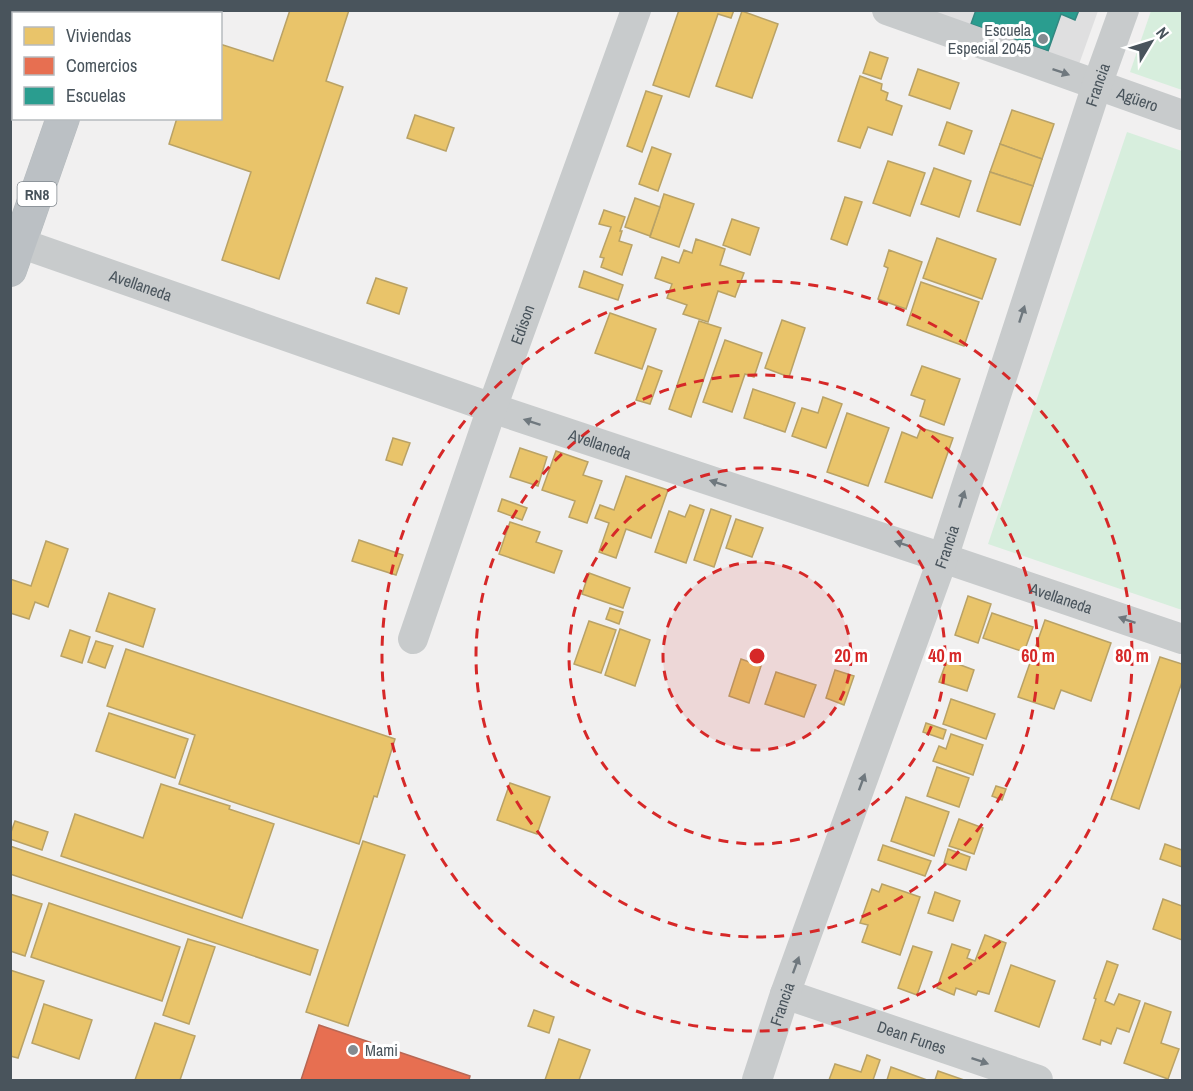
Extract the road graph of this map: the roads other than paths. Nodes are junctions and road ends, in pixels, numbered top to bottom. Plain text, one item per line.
1 (636, 10) edge
2 (887, 10) edge
3 (1124, 10) edge
4 (1097, 85) junction
5 (1182, 115) edge
6 (62, 120) edge
7 (15, 257) edge
8 (492, 408) junction
9 (943, 558) junction
10 (413, 639) dead end
11 (1182, 639) edge
12 (786, 994) junction
13 (757, 1080) edge
14 (1038, 1080) edge

1 - 8 street, Edison
2 -> 4 street, Agüero
3 - 4 street, Francia
4 - 5 street, Agüero
9 -> 4 street, Francia
6 - 7 highway, RN8
7 - 8 street, Avellaneda
9 -> 8 street, Avellaneda
8 - 10 street, Edison
11 -> 9 street, Avellaneda
12 -> 9 street, Francia
12 - 13 street, Francia
12 -> 14 street, Dean Funes

